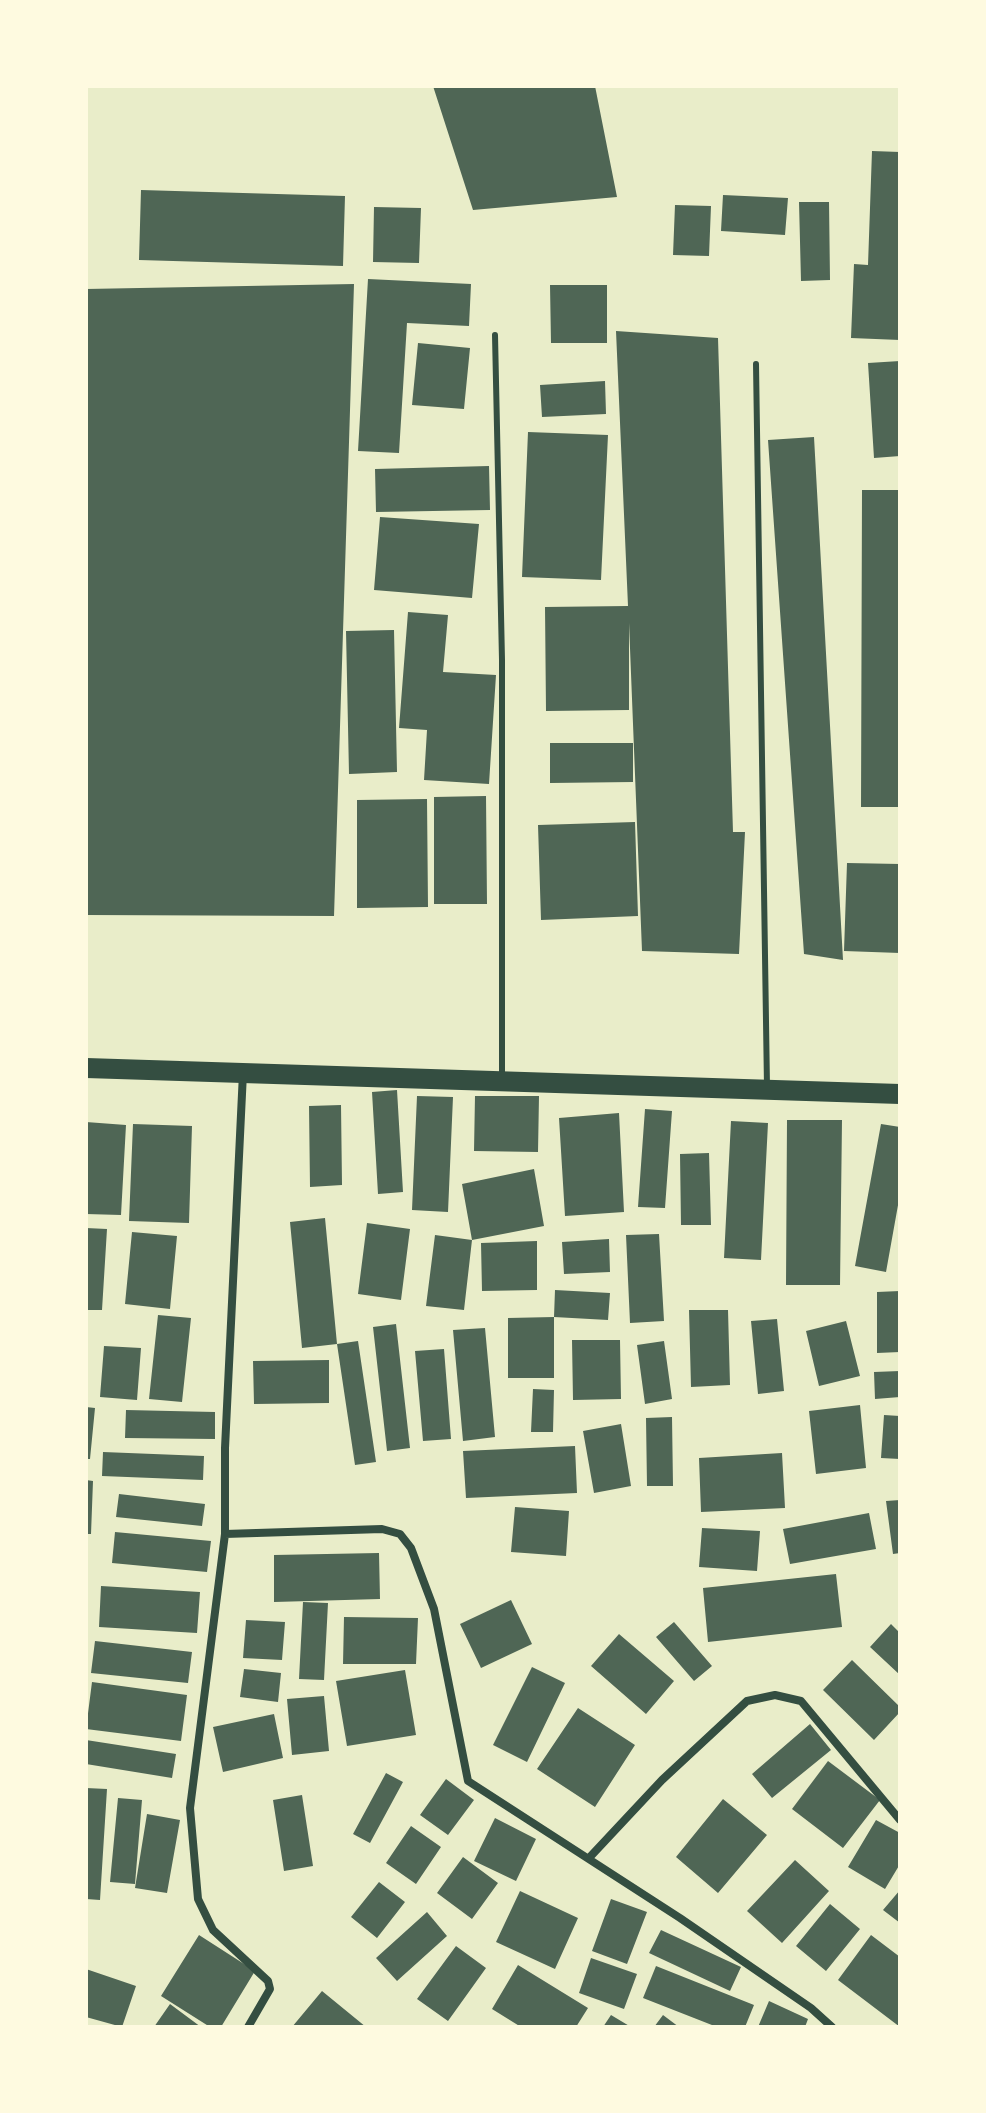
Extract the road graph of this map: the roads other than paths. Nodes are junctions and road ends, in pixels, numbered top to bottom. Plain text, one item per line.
1 (495, 335) dead end
2 (756, 364) dead end
3 (86, 1068) edge
4 (243, 1073) junction
5 (502, 1081) junction
6 (767, 1091) junction
7 (900, 1094) edge
8 (225, 1534) junction
9 (900, 1820) edge
10 (589, 1858) junction
11 (248, 2027) edge
12 (832, 2027) edge

1 - 5 lane
2 - 6 lane
3 - 4 main road
4 - 5 main road
4 - 8 street
5 - 6 main road
6 - 7 main road
8 - 10 street
8 - 11 street
9 - 10 street
10 - 12 street

